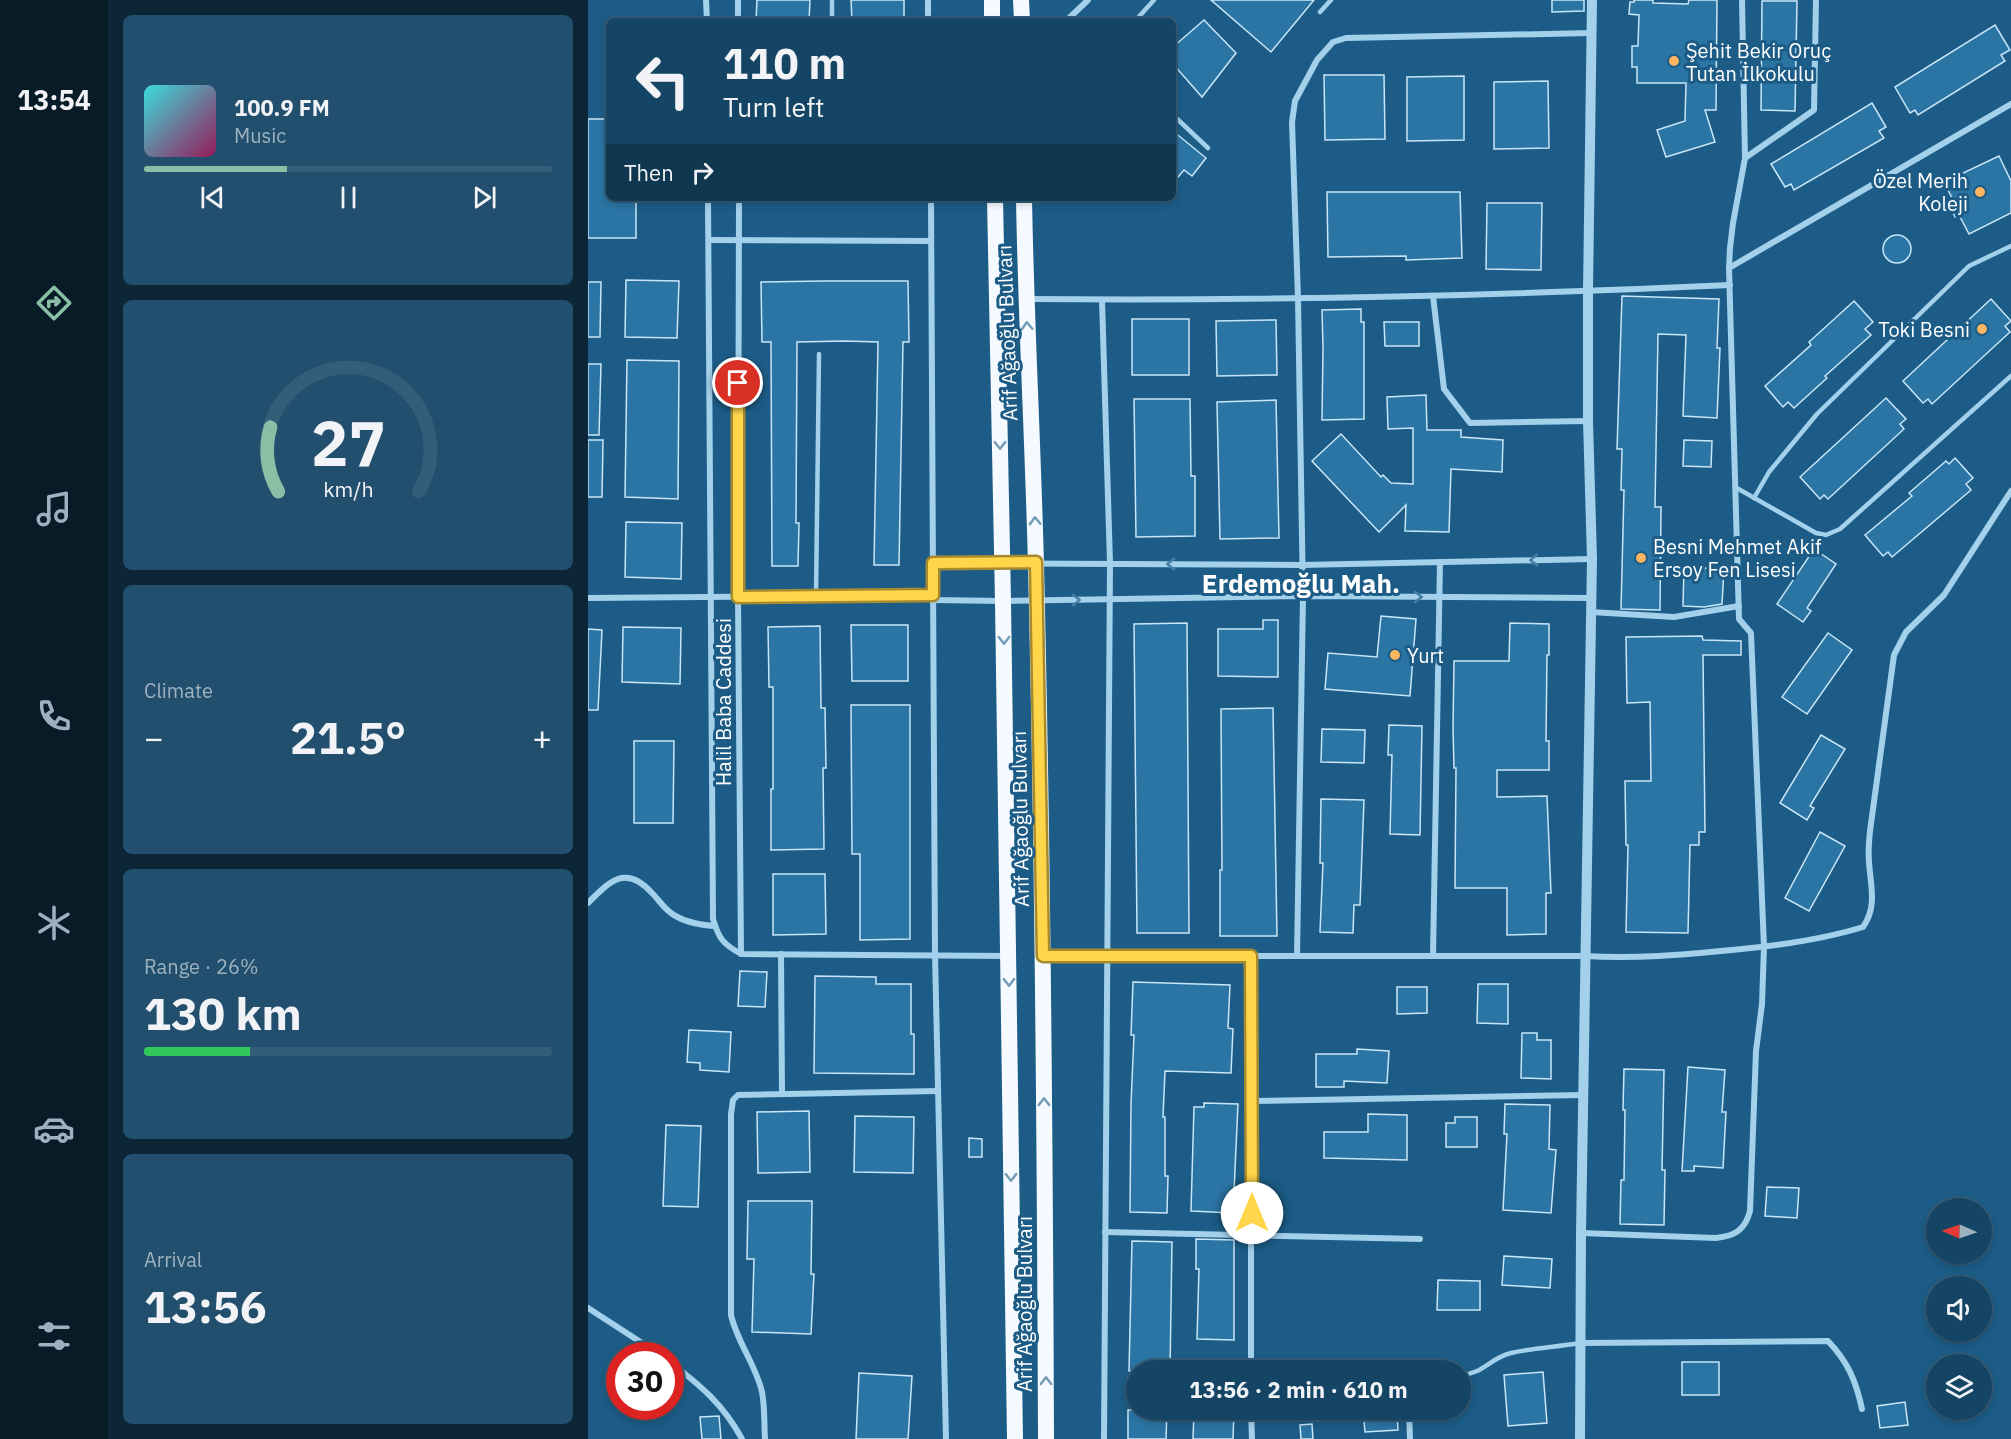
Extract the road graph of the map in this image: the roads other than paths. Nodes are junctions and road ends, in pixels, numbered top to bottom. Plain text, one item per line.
1 (706, 0) edge
2 (738, 0) edge
3 (832, 0) edge
4 (927, 0) edge
5 (992, 0) edge
6 (1021, 0) edge
7 (1088, 0) edge
8 (1154, 0) edge
9 (1331, 0) edge
10 (1592, 0) edge
11 (1742, 0) edge
12 (1815, 0) edge
13 (1320, 12) dead end
14 (707, 18) edge
15 (738, 18) edge
16 (832, 18) edge
17 (928, 18) edge
18 (992, 18) edge
19 (1022, 18) edge
20 (1071, 18) edge
21 (1138, 18) edge
22 (1592, 33) junction
23 (2011, 104) edge
24 (1176, 118) edge
25 (1208, 148) dead end
26 (1745, 158) junction
27 (708, 201) edge
28 (739, 201) edge
29 (931, 201) edge
30 (995, 201) edge
31 (1024, 201) edge
32 (708, 240) junction
33 (738, 240) junction
34 (932, 241) junction
35 (2011, 246) edge
36 (1729, 268) junction
37 (1730, 285) junction
38 (1588, 291) junction
39 (1433, 296) junction
40 (1298, 298) junction
41 (1026, 299) junction
42 (1102, 300) junction
43 (819, 354) dead end
44 (2011, 376) edge
45 (1588, 421) junction
46 (1735, 487) junction
47 (2011, 491) edge
48 (1754, 498) junction
49 (1592, 559) junction
50 (1036, 562) junction
51 (1440, 562) junction
52 (933, 563) junction
53 (1110, 563) junction
54 (1003, 564) junction
55 (1302, 565) junction
56 (816, 596) junction
57 (1304, 596) junction
58 (712, 597) junction
59 (738, 597) junction
60 (1440, 597) junction
61 (588, 598) edge
62 (933, 598) junction
63 (1592, 598) junction
64 (1108, 599) junction
65 (1003, 601) junction
66 (1037, 601) junction
67 (1739, 606) junction
68 (1591, 612) junction
69 (588, 903) edge
70 (715, 926) junction
71 (1764, 947) junction
72 (741, 954) junction
73 (781, 954) junction
74 (1107, 955) junction
75 (935, 956) junction
76 (1008, 956) junction
77 (1043, 956) junction
78 (1251, 956) junction
79 (1297, 956) junction
80 (1433, 956) junction
81 (1585, 956) junction
82 (938, 1090) junction
83 (782, 1094) junction
84 (1584, 1095) junction
85 (1252, 1101) junction
86 (1105, 1232) junction
87 (1581, 1233) junction
88 (1251, 1235) junction
89 (1420, 1239) dead end
90 (588, 1308) edge
91 (640, 1342) edge
92 (1580, 1343) junction
93 (1251, 1360) edge
94 (684, 1373) edge
95 (1471, 1374) edge
96 (1862, 1409) dead end
97 (1251, 1420) edge
98 (1409, 1420) edge
99 (742, 1439) edge
100 (765, 1439) edge
101 (946, 1439) edge
102 (1015, 1439) edge
103 (1046, 1439) edge
104 (1104, 1439) edge
105 (1252, 1439) edge
106 (1410, 1439) edge
107 (1580, 1439) edge

1 - 14 street
2 - 15 street
3 - 16 lane
4 - 17 street
5 - 18 highway
6 - 19 highway
7 - 20 street
8 - 21 lane
9 - 13 lane
10 - 22 street
11 - 26 street
12 - 26 street
22 - 38 street
22 - 40 street
23 - 36 street
24 - 25 lane
26 - 36 street
27 - 32 street
28 - 33 street, Halil Baba Caddesi
29 - 34 street
30 -> 54 highway, Arif Ağaoğlu Bulvarı
31 - 41 highway, Arif Ağaoğlu Bulvarı
32 - 33 street
32 - 58 street
33 - 34 street
33 - 59 street, Halil Baba Caddesi
34 - 52 street
35 - 48 lane
36 - 37 street
37 - 38 street
37 - 46 street
38 - 39 street
38 - 45 street
39 - 40 street
39 - 45 street
40 - 42 street
40 - 55 street
41 - 42 street
50 -> 41 highway, Arif Ağaoğlu Bulvarı
42 - 53 street
43 - 56 lane
44 - 48 lane
45 - 49 street
46 - 48 lane
46 - 67 street
47 - 71 street
49 -> 51 street
49 - 63 street
50 - 53 street
50 - 54 street
50 - 66 highway, Arif Ağaoğlu Bulvarı
51 - 55 street
51 - 60 street
52 - 54 street
52 - 62 street
55 -> 53 street
53 - 64 street
54 - 65 highway, Arif Ağaoğlu Bulvarı
55 - 57 street
56 - 59 street
56 - 62 street
57 -> 60 street
57 - 64 street
57 - 79 street
58 - 59 street
58 - 61 street
58 - 70 street
59 - 72 street, Halil Baba Caddesi
60 - 63 street
60 - 80 street
62 - 65 street
62 - 75 street
63 - 68 street
66 -> 64 street
64 - 74 street
65 - 66 street
65 -> 76 highway, Arif Ağaoğlu Bulvarı
66 - 77 highway, Arif Ağaoğlu Bulvarı
67 - 68 street
67 - 71 street
68 - 81 street
69 - 70 street
70 - 72 street
71 - 81 street
71 - 87 street
72 - 73 street
73 - 75 street
73 - 83 street
74 - 77 street
74 - 78 street
74 - 86 street
75 - 76 street
75 - 82 street
76 -> 102 highway, Arif Ağaoğlu Bulvarı
103 -> 77 highway, Arif Ağaoğlu Bulvarı
78 - 79 street
78 - 85 street
79 - 80 street
80 - 81 street
81 - 84 street
82 - 83 street
82 - 101 street
83 - 100 street
84 - 85 street
84 - 87 street
85 - 88 street
86 - 88 street
86 - 104 street
87 - 92 street
88 - 89 street
88 - 93 street
90 - 91 street
92 - 95 lane
92 - 96 street
92 - 107 street
94 - 99 street
97 - 105 street
98 - 106 street

